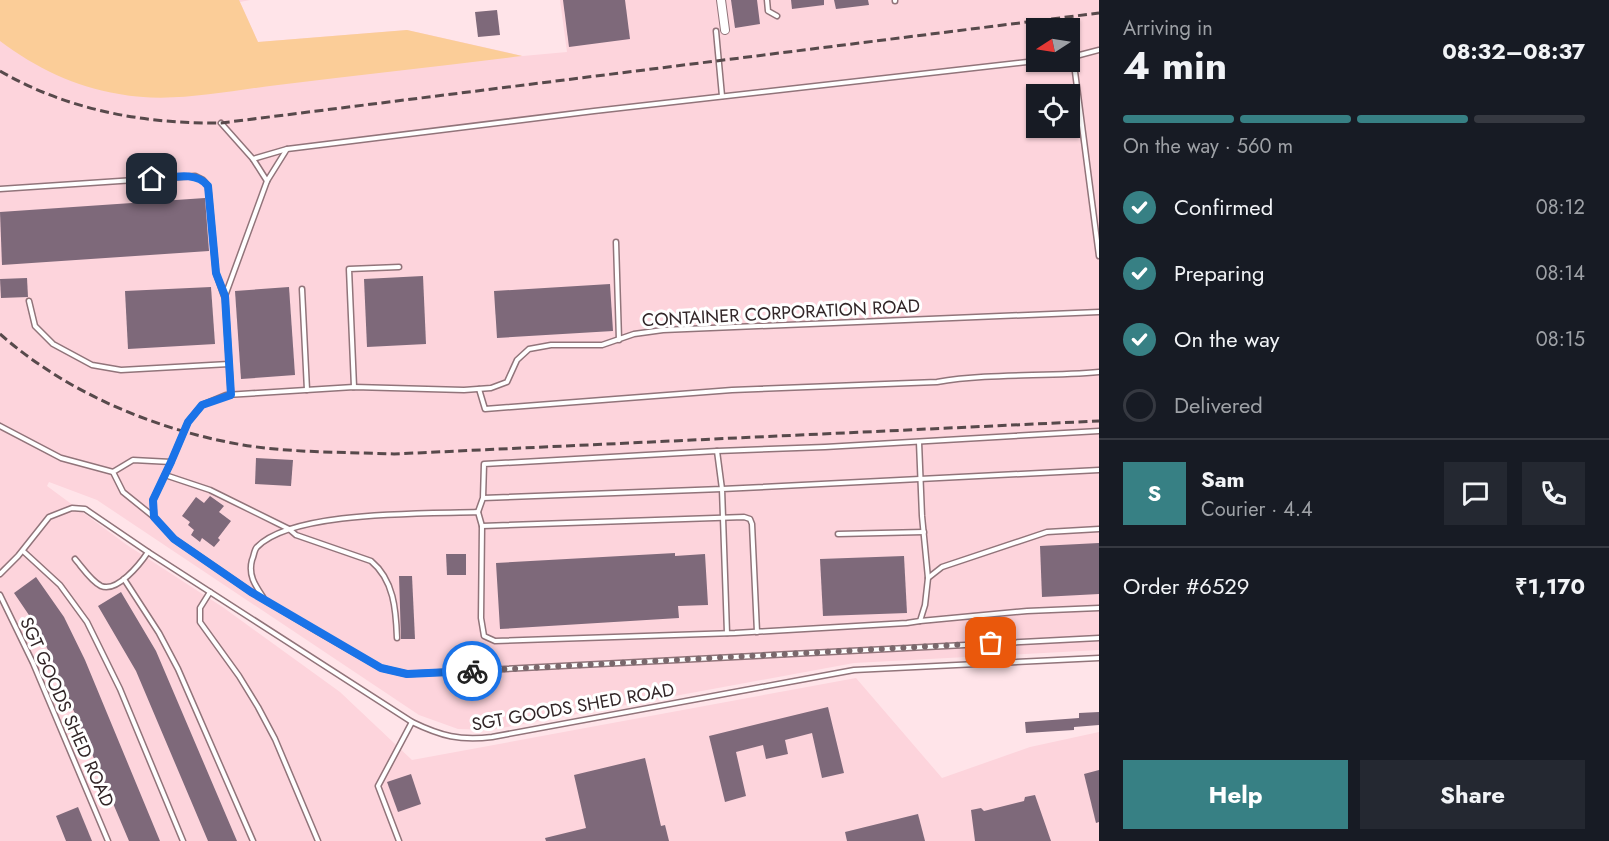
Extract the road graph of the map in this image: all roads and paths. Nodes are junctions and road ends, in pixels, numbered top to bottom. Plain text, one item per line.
1 (721, 0) edge
2 (767, 0) edge
3 (777, 16) dead end
4 (725, 30) dead end
5 (716, 31) dead end
6 (1099, 50) edge
7 (1080, 55) edge
8 (1026, 62) edge
9 (1073, 72) edge
10 (722, 96) junction
11 (221, 123) dead end
12 (287, 149) junction
13 (253, 159) junction
14 (267, 181) junction
15 (0, 189) edge
16 (615, 242) dead end
17 (1099, 256) edge
18 (399, 267) dead end
19 (302, 290) dead end
20 (225, 296) junction
21 (29, 301) dead end
22 (1099, 312) edge
23 (619, 340) junction
24 (229, 364) junction
25 (1099, 372) edge
26 (354, 387) junction
27 (479, 389) junction
28 (307, 390) junction
29 (231, 395) junction
30 (0, 426) edge
31 (1099, 432) edge
32 (919, 442) junction
33 (717, 451) junction
34 (171, 462) junction
35 (1099, 470) edge
36 (113, 472) junction
37 (165, 475) junction
38 (921, 479) junction
39 (722, 489) junction
40 (483, 498) junction
41 (478, 512) junction
42 (154, 517) junction
43 (724, 518) junction
44 (482, 526) junction
45 (290, 529) junction
46 (1099, 529) edge
47 (924, 532) junction
48 (838, 534) dead end
49 (23, 551) junction
50 (148, 552) junction
51 (75, 559) dead end
52 (0, 574) edge
53 (124, 579) junction
54 (928, 579) junction
55 (210, 592) junction
56 (0, 595) edge
57 (266, 600) junction
58 (1099, 608) edge
59 (920, 621) junction
60 (757, 632) junction
61 (727, 633) junction
62 (397, 638) dead end
63 (1099, 638) edge
64 (1099, 658) edge
65 (412, 722) junction
66 (108, 841) edge
67 (183, 841) edge
68 (253, 841) edge
69 (318, 841) edge
70 (399, 841) edge

1 - 4 street
2 - 3 lane
5 - 10 lane
6 - 7 lane
8 - 10 lane
9 - 17 lane
10 - 12 lane
11 - 13 lane
12 - 13 lane
12 - 14 lane
13 - 14 lane
14 - 20 lane
15 - 20 lane
16 - 23 lane
18 - 26 lane
19 - 28 lane
20 - 24 lane
21 - 24 lane
22 - 23 lane, CONTAINER CORPORATION ROAD
23 - 27 lane, CONTAINER CORPORATION ROAD
24 - 29 lane
25 - 27 lane
26 - 27 lane, CONTAINER CORPORATION ROAD
26 - 28 lane, CONTAINER CORPORATION ROAD
28 - 29 lane, CONTAINER CORPORATION ROAD
29 - 34 lane, CONTAINER CORPORATION ROAD
30 - 36 lane
31 - 32 lane
32 - 33 lane
32 - 38 lane
33 - 39 lane
33 - 40 lane
34 - 36 lane
34 - 37 lane, CONTAINER CORPORATION ROAD
35 - 38 lane
36 - 42 lane
37 - 42 lane, CONTAINER CORPORATION ROAD
37 - 45 lane
38 - 39 lane
38 - 47 lane
39 - 40 lane
39 - 43 lane
40 - 41 lane
41 - 44 lane
41 - 45 lane
42 - 57 lane
43 - 44 lane
43 - 60 lane
43 - 61 lane
44 - 61 lane
45 - 57 lane
45 - 62 lane
46 - 54 lane
47 - 48 lane
47 - 54 lane
49 - 50 lane, SGT GOODS SHED ROAD
49 - 52 lane, SGT GOODS SHED ROAD
49 - 67 lane
50 - 53 lane
50 - 55 lane, SGT GOODS SHED ROAD
51 - 53 lane
53 - 68 lane
54 - 59 lane
55 - 65 lane, SGT GOODS SHED ROAD
55 - 69 lane
56 - 66 lane, SGT GOODS SHED ROAD
57 - 63 lane
58 - 59 lane
59 - 60 lane
60 - 61 lane
64 - 65 lane, SGT GOODS SHED ROAD
65 - 70 lane

